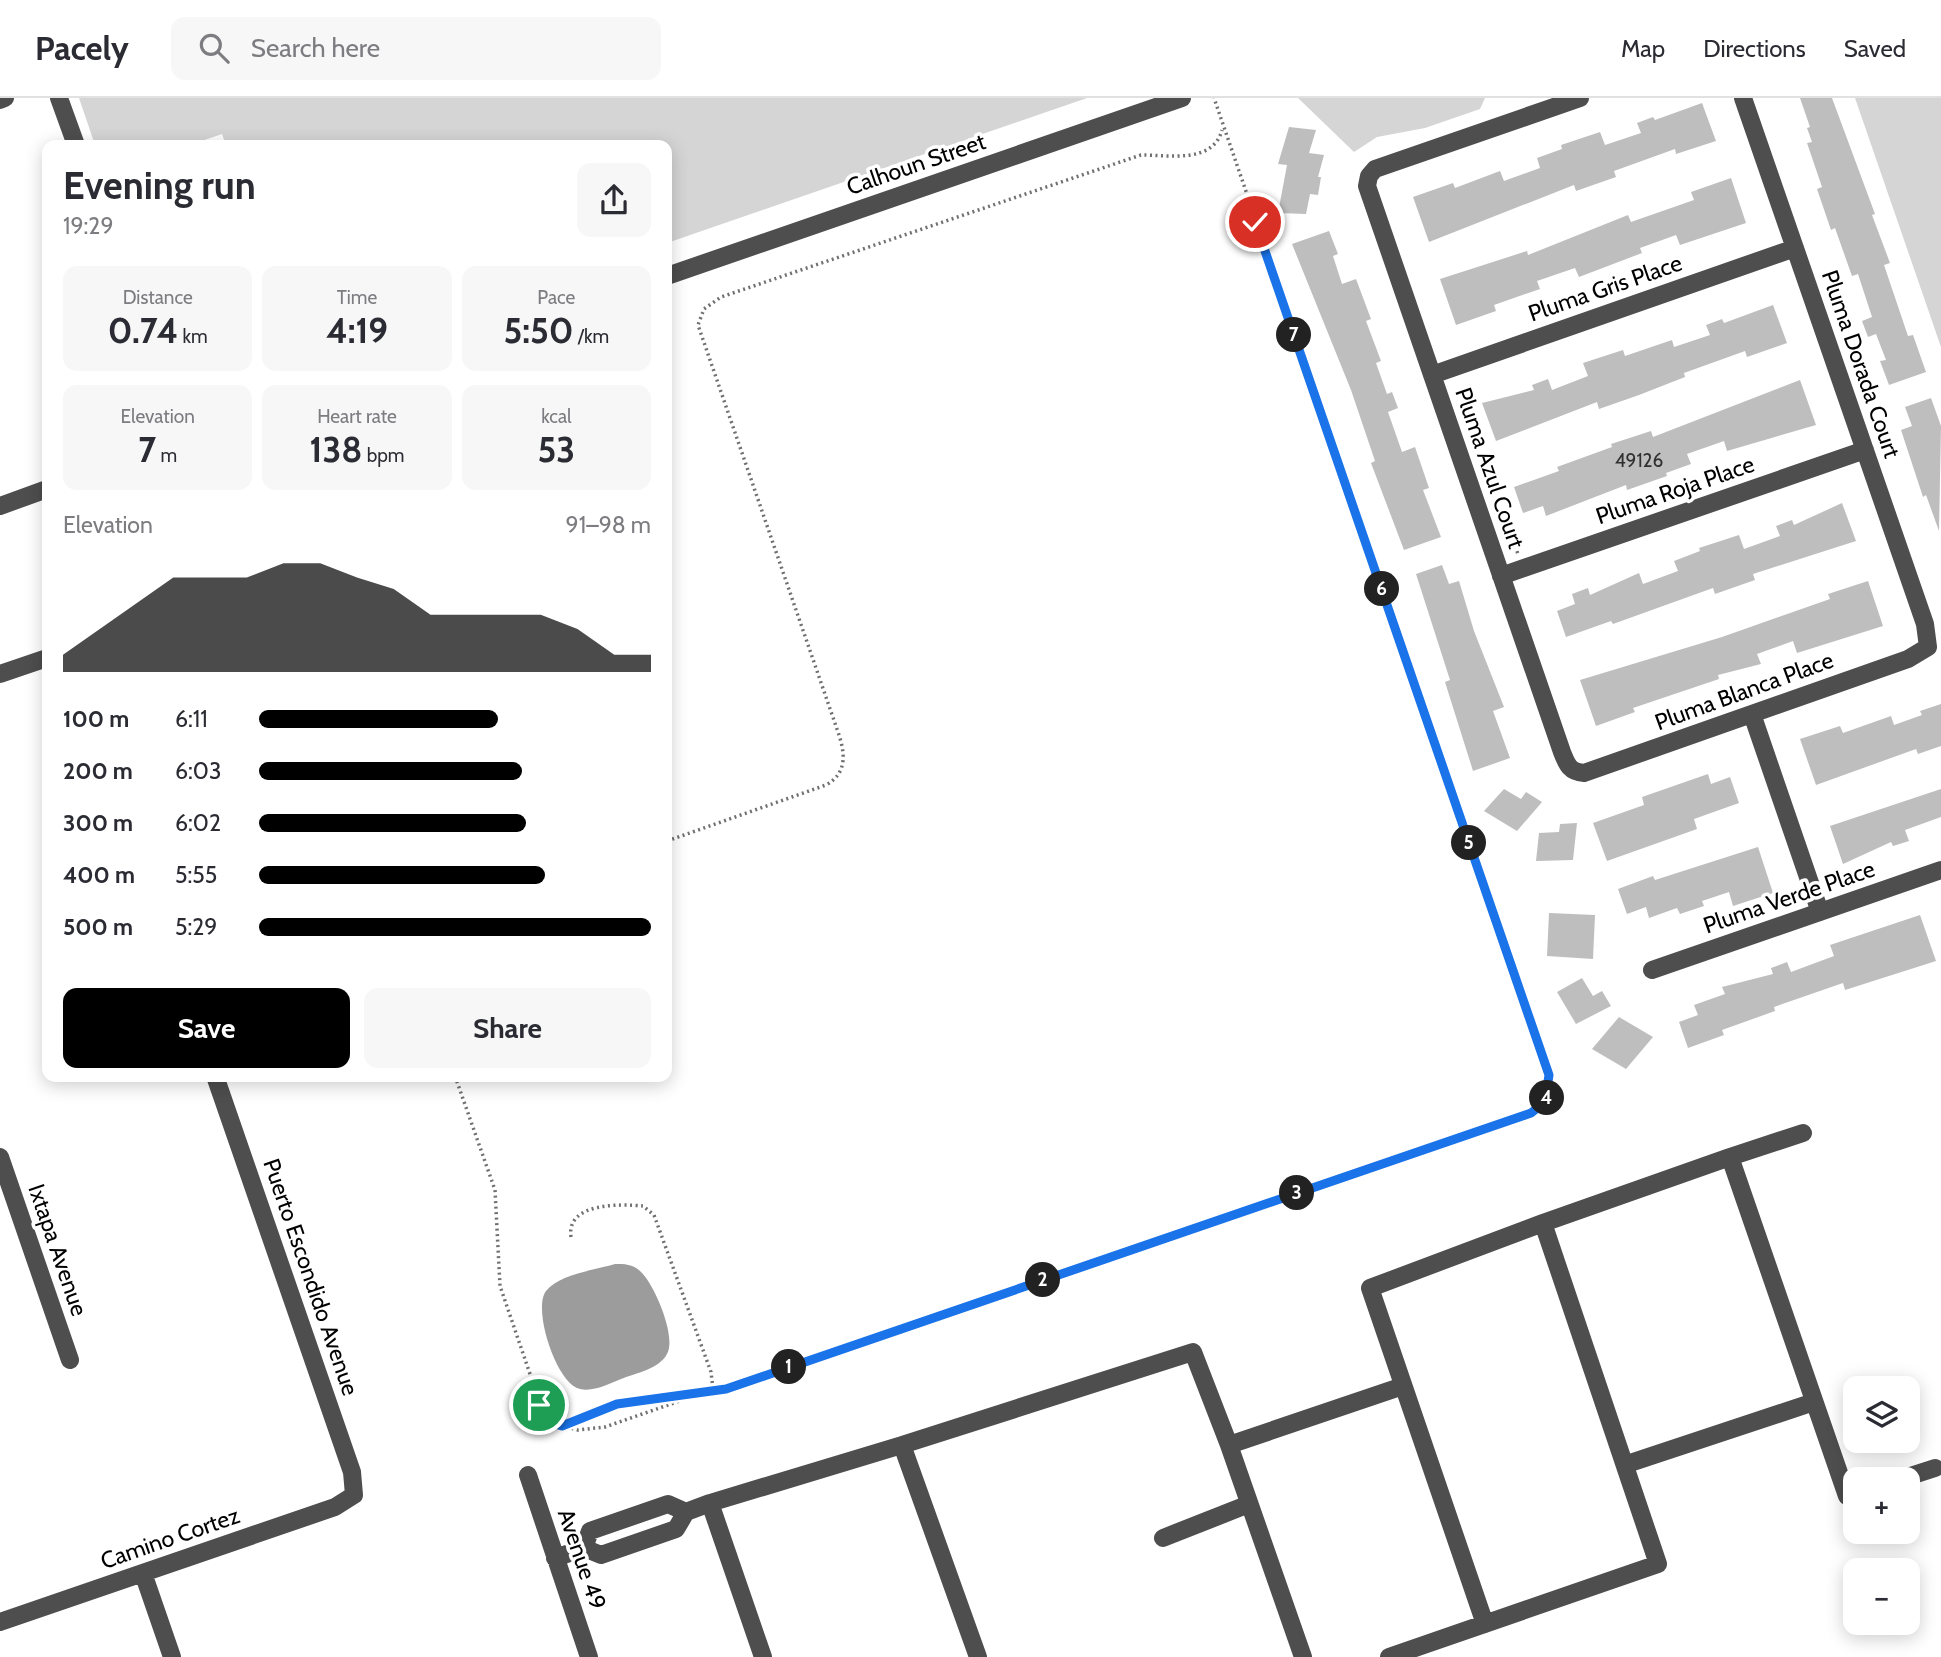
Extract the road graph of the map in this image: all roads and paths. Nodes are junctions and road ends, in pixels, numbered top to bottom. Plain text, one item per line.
1 (59, 98) edge
2 (1182, 98) edge
3 (1214, 98) edge
4 (1522, 98) edge
5 (1580, 98) edge
6 (1743, 98) edge
7 (1562, 101) edge
8 (1528, 116) junction
9 (1223, 128) junction
10 (74, 140) edge
11 (1795, 248) junction
12 (672, 274) edge
13 (1432, 375) junction
14 (1865, 450) junction
15 (42, 491) edge
16 (0, 506) edge
17 (1501, 576) junction
18 (1928, 647) joint
19 (42, 660) edge
20 (0, 674) edge
21 (1752, 714) junction
22 (1574, 772) joint
23 (672, 839) edge
24 (1941, 870) edge
25 (1820, 912) junction
26 (1653, 970) dead end
27 (217, 1082) edge
28 (457, 1082) edge
29 (1803, 1133) dead end
30 (0, 1157) edge
31 (1730, 1157) junction
32 (1544, 1223) junction
33 (571, 1237) dead end
34 (70, 1360) dead end
35 (1403, 1386) junction
36 (714, 1389) junction
37 (1814, 1402) junction
38 (562, 1426) junction
39 (902, 1445) junction
40 (1229, 1445) junction
41 (1627, 1465) junction
42 (1935, 1468) dead end
43 (1920, 1473) edge
44 (528, 1475) dead end
45 (1843, 1485) edge
46 (354, 1495) joint
47 (710, 1503) junction
48 (1249, 1504) junction
49 (685, 1512) junction
50 (634, 1516) junction
51 (1163, 1538) dead end
52 (642, 1541) junction
53 (584, 1548) junction
54 (555, 1558) junction
55 (143, 1573) junction
56 (0, 1622) edge
57 (1485, 1625) junction
58 (172, 1657) edge
59 (589, 1657) edge
60 (762, 1657) edge
61 (978, 1657) edge
62 (1303, 1657) edge
63 (1388, 1657) edge

1 - 10 street
2 - 12 street, Calhoun Street
3 - 9 path
4 - 8 street
5 - 7 street
6 - 11 street, Pluma Dorada Court
7 - 8 street
8 - 13 street, Pluma Azul Court
9 - 23 path
9 - 36 path
11 - 13 street, Pluma Gris Place
11 - 14 street, Pluma Dorada Court
13 - 17 street, Pluma Azul Court
14 - 17 street, Pluma Roja Place
14 - 18 street, Pluma Dorada Court
15 - 16 street
17 - 22 street, Pluma Azul Court
18 - 21 street, Pluma Blanca Place
19 - 20 street
21 - 22 street, Pluma Blanca Place
21 - 25 street
24 - 25 street, Pluma Verde Place
25 - 26 street, Pluma Verde Place
27 - 46 street, Puerto Escondido Avenue
28 - 38 path
29 - 31 street
30 - 34 street, Ixtapa Avenue
31 - 32 street
31 - 37 street
32 - 35 street
32 - 41 street
33 - 36 path
35 - 40 street
35 - 57 street
36 - 38 path
36 - 38 path
37 - 41 street
37 - 45 street
39 - 40 street
39 - 47 street
39 - 61 street
40 - 48 street
41 - 57 street
42 - 43 street
44 - 54 street, Avenue 49
46 - 55 street, Camino Cortez
47 - 49 street
47 - 60 street
48 - 51 street
48 - 62 street
49 - 50 street
49 - 52 street
50 - 52 street
50 - 53 street
52 - 53 street
53 - 54 street
54 - 59 street, Avenue 49
55 - 56 street, Camino Cortez
55 - 58 street
57 - 63 street

